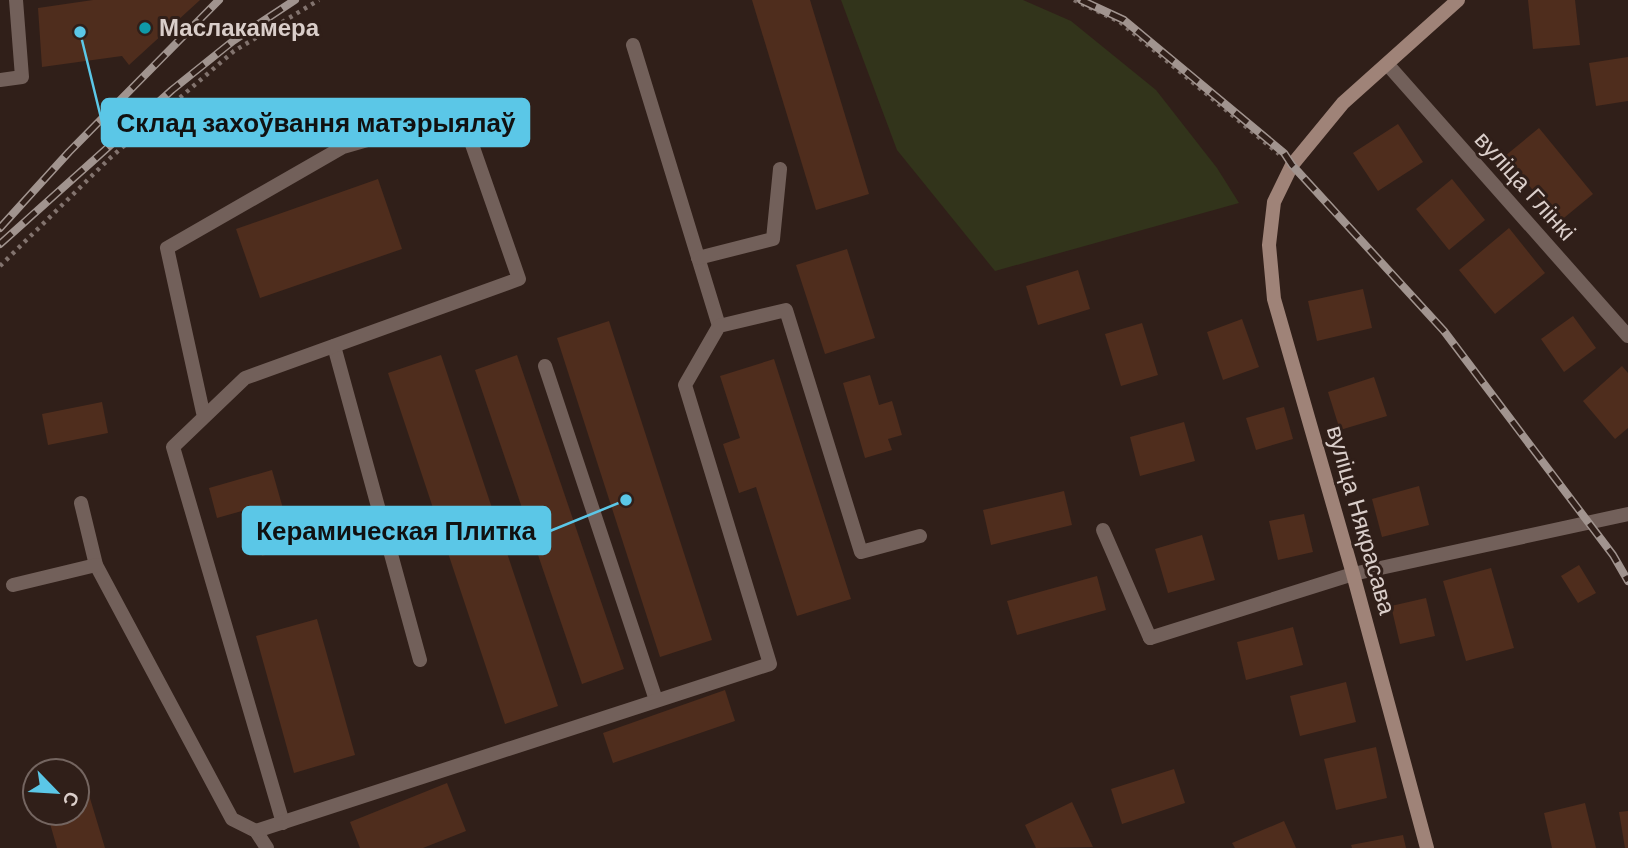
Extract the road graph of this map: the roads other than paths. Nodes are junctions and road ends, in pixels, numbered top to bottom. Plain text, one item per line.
1 (16, 0) edge
2 (1458, 0) edge
3 (633, 46) dead end
4 (1388, 65) junction
5 (0, 80) edge
6 (780, 170) dead end
7 (698, 258) junction
8 (719, 327) junction
9 (1628, 336) edge
10 (334, 346) junction
11 (545, 366) dead end
12 (204, 417) junction
13 (81, 502) dead end
14 (1628, 514) edge
15 (1102, 530) dead end
16 (920, 536) dead end
17 (96, 565) junction
18 (1353, 574) junction
19 (13, 585) dead end
20 (420, 660) dead end
21 (656, 700) junction
22 (283, 823) junction
23 (256, 831) junction
24 (266, 848) edge
25 (1427, 848) edge

1 - 5 street
2 - 4 main road, вуліца Някрасава
3 - 7 street
4 - 9 street, вуліца Глінкі
4 - 18 main road, вуліца Някрасава
6 - 7 street
7 - 8 street
8 - 16 street
8 - 21 street
10 - 12 street
10 - 12 street
10 - 20 street
11 - 21 street
12 - 22 street
13 - 17 street
14 - 18 street
15 - 18 street
17 - 19 street
17 - 23 street
18 - 25 main road, вуліца Някрасава
21 - 22 street
22 - 23 street
23 - 24 street

